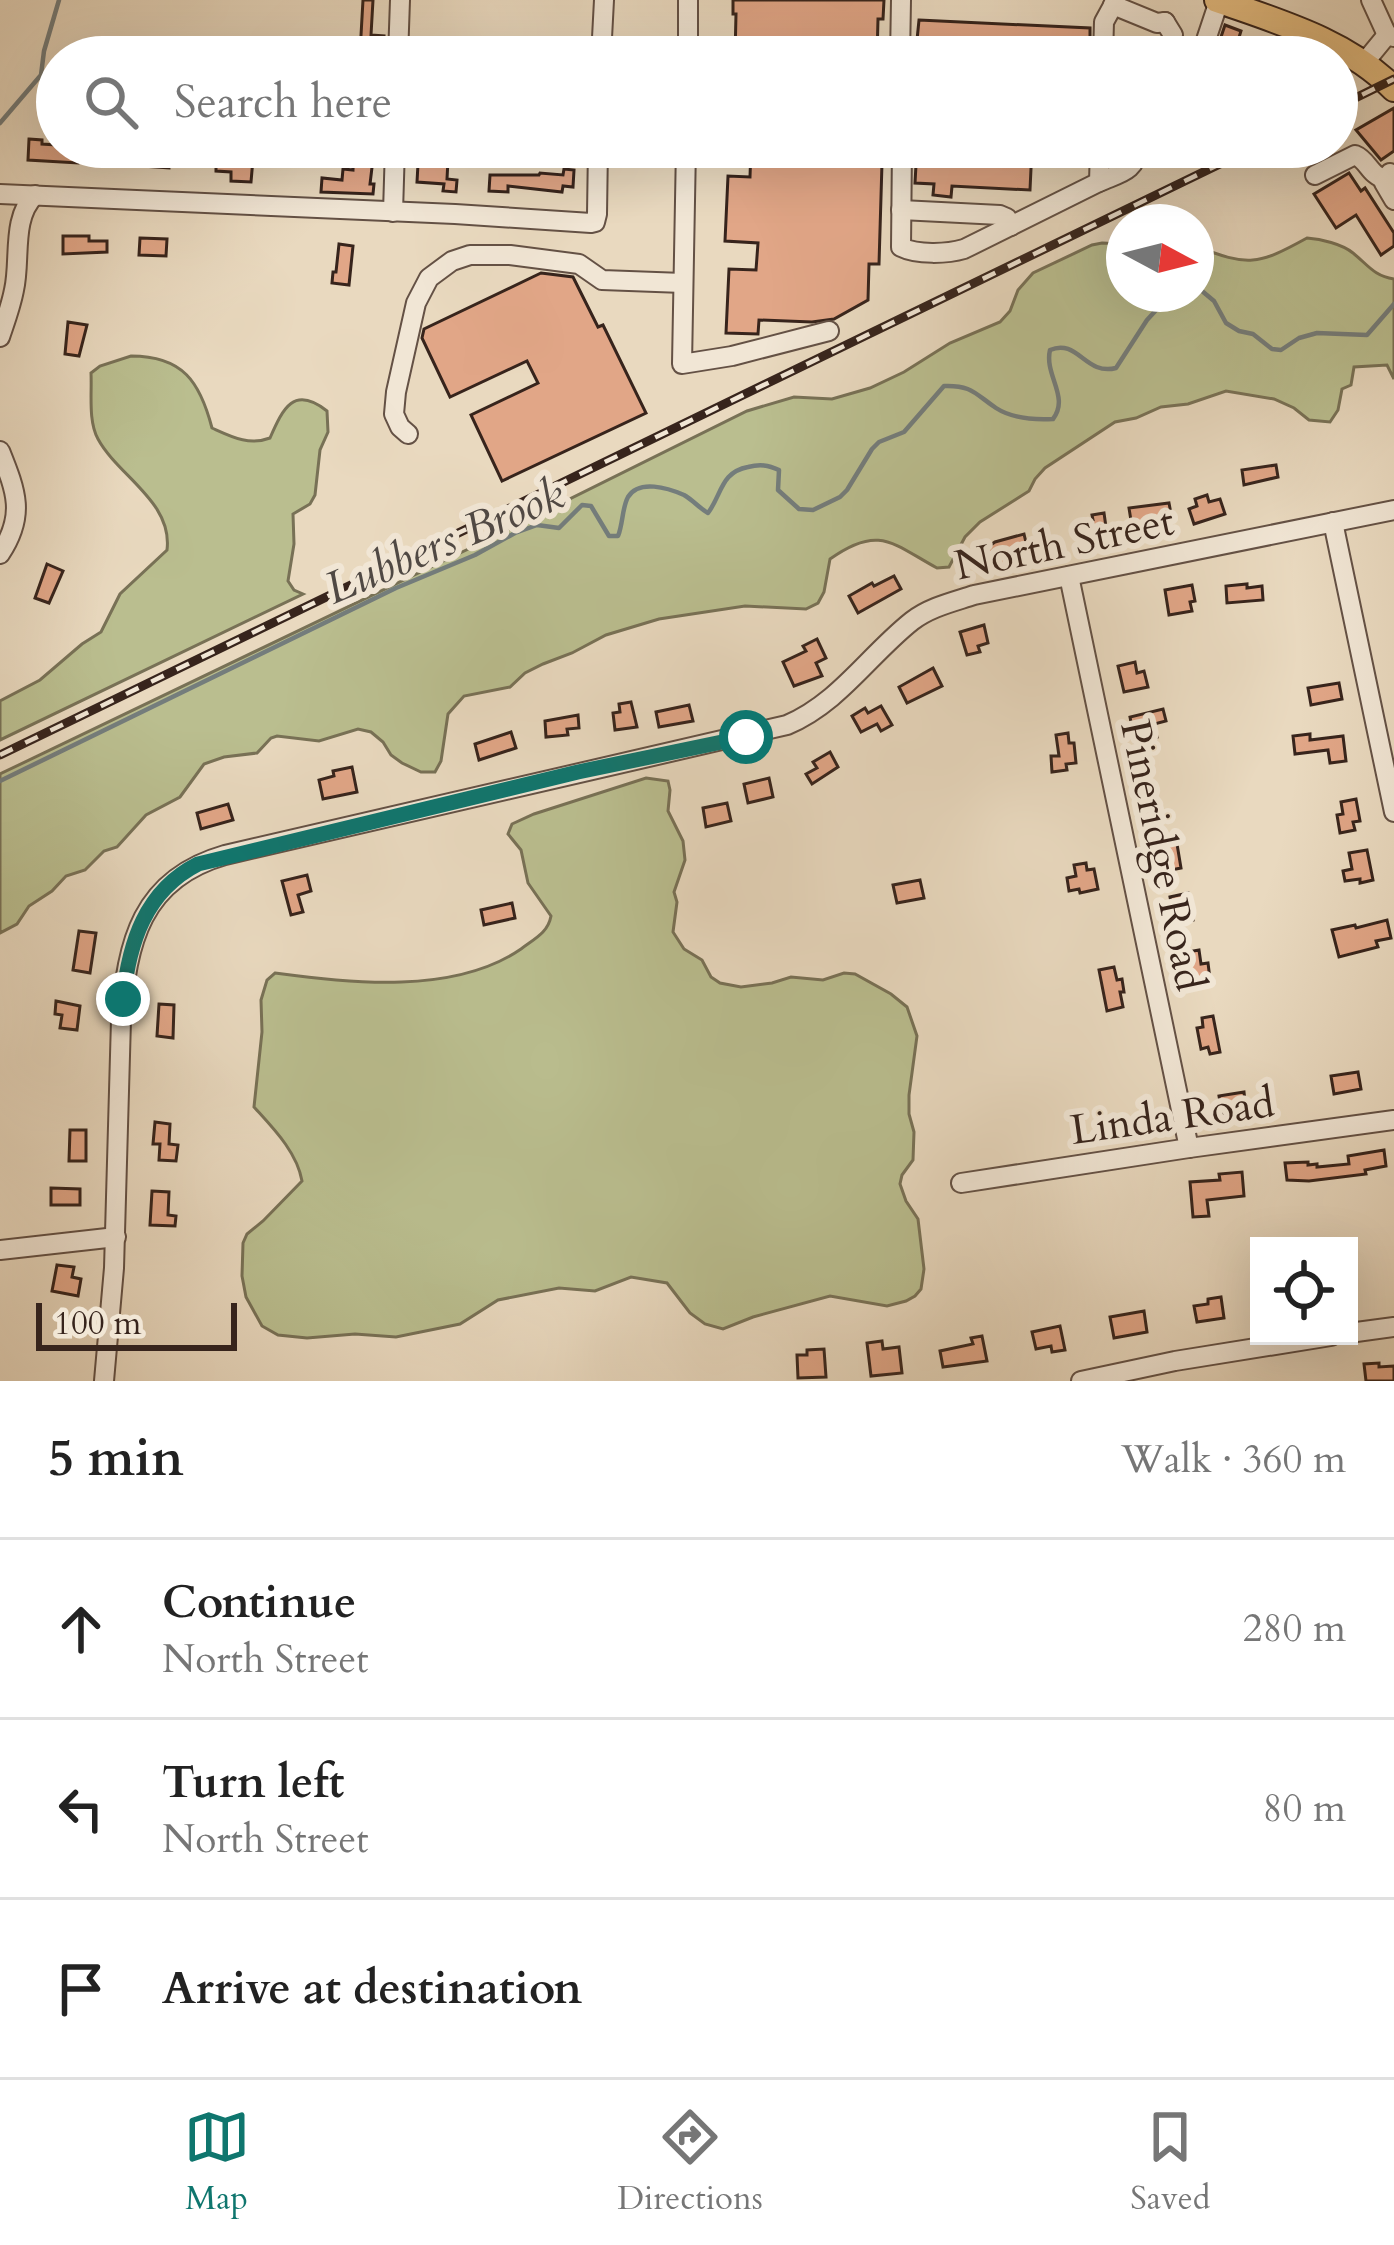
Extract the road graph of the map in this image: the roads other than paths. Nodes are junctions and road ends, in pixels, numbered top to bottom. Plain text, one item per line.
1 (400, 0) edge
2 (604, 0) edge
3 (688, 0) edge
4 (902, 0) edge
5 (1218, 0) edge
6 (1371, 0) edge
7 (1173, 1) edge
8 (1114, 3) edge
9 (1257, 7) edge
10 (1165, 22) junction
11 (399, 36) edge
12 (602, 36) edge
13 (688, 36) edge
14 (901, 36) edge
15 (1104, 36) edge
16 (1173, 36) edge
17 (1207, 36) edge
18 (1315, 36) edge
19 (1390, 36) edge
20 (1358, 60) edge
21 (1364, 63) junction
22 (1394, 89) edge
23 (1358, 156) edge
24 (394, 168) edge
25 (598, 168) edge
26 (686, 168) edge
27 (902, 168) edge
28 (1099, 168) edge
29 (1118, 168) edge
30 (1328, 168) edge
31 (1316, 175) dead end
32 (1390, 175) edge
33 (1099, 182) junction
34 (0, 194) edge
35 (35, 195) junction
36 (1394, 200) edge
37 (901, 210) junction
38 (393, 212) junction
39 (1011, 226) junction
40 (683, 283) junction
41 (830, 331) dead end
42 (0, 338) edge
43 (408, 434) dead end
44 (0, 452) edge
45 (1394, 510) edge
46 (1333, 522) junction
47 (0, 554) edge
48 (1069, 576) junction
49 (1394, 812) edge
50 (1394, 1120) edge
51 (1189, 1148) junction
52 (961, 1184) dead end
53 (116, 1237) junction
54 (0, 1250) edge
55 (1394, 1327) edge
56 (1358, 1332) edge
57 (1274, 1345) edge
58 (104, 1381) edge
59 (1081, 1381) edge

1 - 11 street
2 - 12 street
3 - 13 street
4 - 14 street
5 - 9 main road
5 - 17 street
6 - 19 street
7 - 10 street
8 - 10 street
8 - 15 street
9 - 18 main road
10 - 16 street
19 - 21 street
20 - 21 main road
21 - 22 main road
23 - 32 street
24 - 38 street
25 - 38 street
26 - 40 street
27 - 37 street
28 - 33 street
29 - 33 street
30 - 31 street
32 - 36 street
33 - 39 street
34 - 35 street
35 - 38 street
35 - 42 street
37 - 39 street
37 - 39 street
40 - 41 street
40 - 43 street
44 - 47 street
45 - 46 street, North Street
46 - 48 street, North Street
46 - 49 street
48 - 51 street, Pineridge Road
48 - 53 street, North Street
50 - 51 street, Linda Road
51 - 52 street, Linda Road
53 - 54 street
53 - 58 street, North Street
55 - 56 street
57 - 59 street

